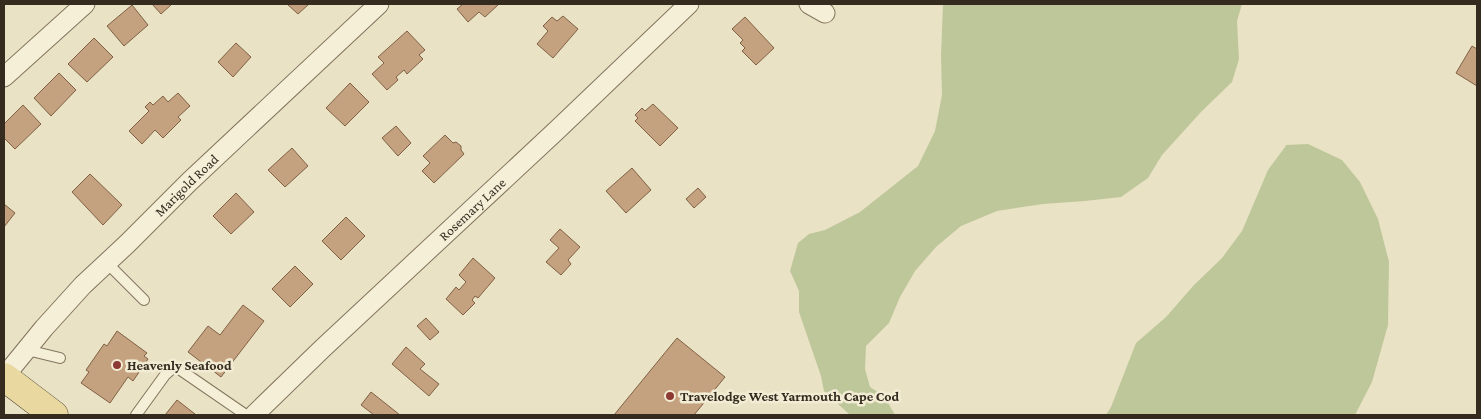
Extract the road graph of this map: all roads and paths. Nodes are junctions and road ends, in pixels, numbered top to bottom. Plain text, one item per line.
1 (85, 4) edge
2 (379, 4) edge
3 (689, 4) edge
4 (4, 76) edge
5 (107, 263) junction
6 (144, 300) dead end
7 (26, 350) junction
8 (60, 358) dead end
9 (4, 377) edge
10 (54, 415) edge
11 (136, 415) edge
12 (246, 415) edge
13 (254, 415) edge

1 - 4 street
2 - 5 street, Marigold Road
3 - 13 street, Rosemary Lane
5 - 6 lane
5 - 7 street, Marigold Road
7 - 8 lane
7 - 9 street, Marigold Road
9 - 10 main road
11 - 12 lane

